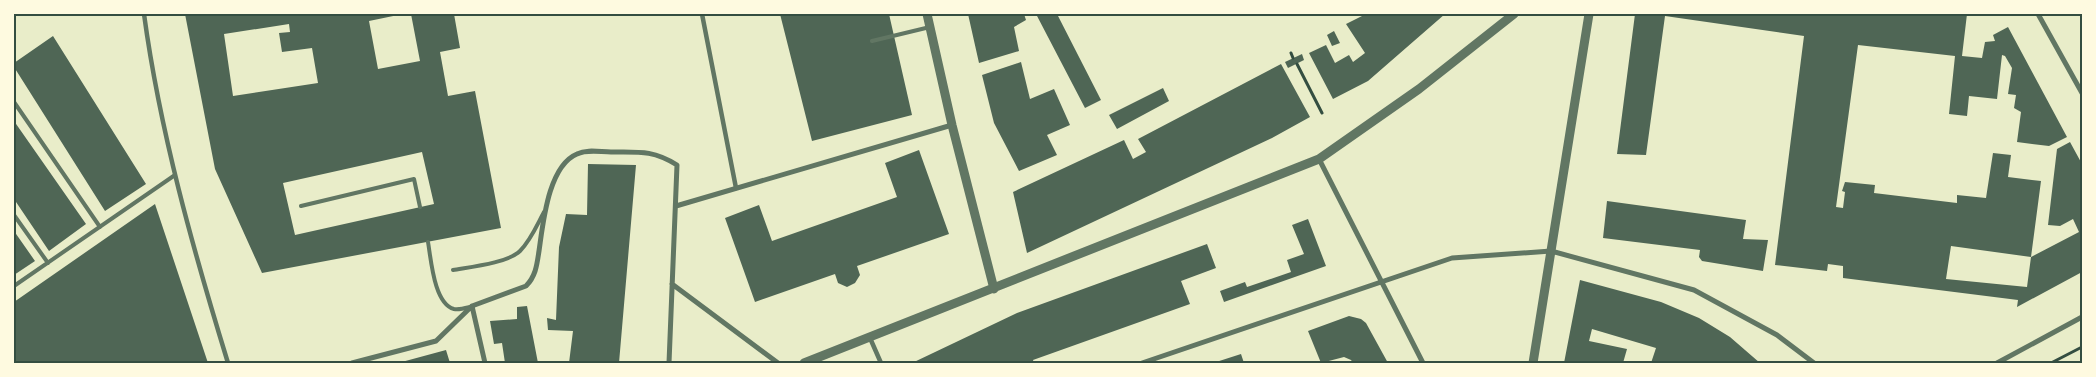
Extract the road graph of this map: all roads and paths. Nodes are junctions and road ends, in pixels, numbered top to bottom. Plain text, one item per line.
1 (144, 14) edge
2 (702, 14) edge
3 (927, 14) edge
4 (1514, 14) edge
5 (1589, 14) edge
6 (2038, 14) edge
7 (930, 27) junction
8 (872, 40) dead end
9 (1291, 53) dead end
10 (1294, 58) dead end
11 (1296, 64) dead end
12 (2082, 94) edge
13 (14, 102) edge
14 (1322, 113) dead end
15 (952, 125) junction
16 (1319, 159) junction
17 (175, 175) junction
18 (736, 188) junction
19 (547, 205) junction
20 (301, 206) dead end
21 (676, 206) junction
22 (420, 207) dead end
23 (14, 215) edge
24 (100, 227) junction
25 (428, 242) dead end
26 (1551, 250) junction
27 (48, 263) junction
28 (454, 270) dead end
29 (1381, 281) junction
30 (672, 284) junction
31 (14, 286) edge
32 (994, 289) junction
33 (472, 306) junction
34 (2082, 317) edge
35 (870, 338) junction
36 (2082, 347) edge
37 (228, 363) edge
38 (352, 363) edge
39 (485, 363) edge
40 (669, 363) edge
41 (778, 363) edge
42 (804, 363) edge
43 (881, 363) edge
44 (1142, 363) edge
45 (1423, 363) edge
46 (1533, 363) edge
47 (1814, 363) edge
48 (1997, 363) edge
49 (2051, 363) edge

1 - 17 street
2 - 18 street
3 - 7 street
4 - 16 street
5 - 26 street
6 - 12 street
7 - 8 lane
7 - 15 street
9 - 10 path
11 - 14 path
13 - 24 lane
15 - 18 street
15 - 32 street
16 - 29 street
16 - 32 street
17 - 24 lane
17 - 37 street
18 - 21 street
19 - 21 street
19 - 28 lane
19 - 33 street
20 - 22 lane
21 - 30 street
23 - 27 lane
24 - 27 lane
25 - 33 lane
26 - 29 street
26 - 46 street
26 - 47 street
27 - 31 lane
29 - 44 street
29 - 45 street
30 - 40 street
30 - 41 street
32 - 35 street
33 - 38 street
33 - 39 street
34 - 48 street
35 - 42 street
35 - 43 street
36 - 49 path

